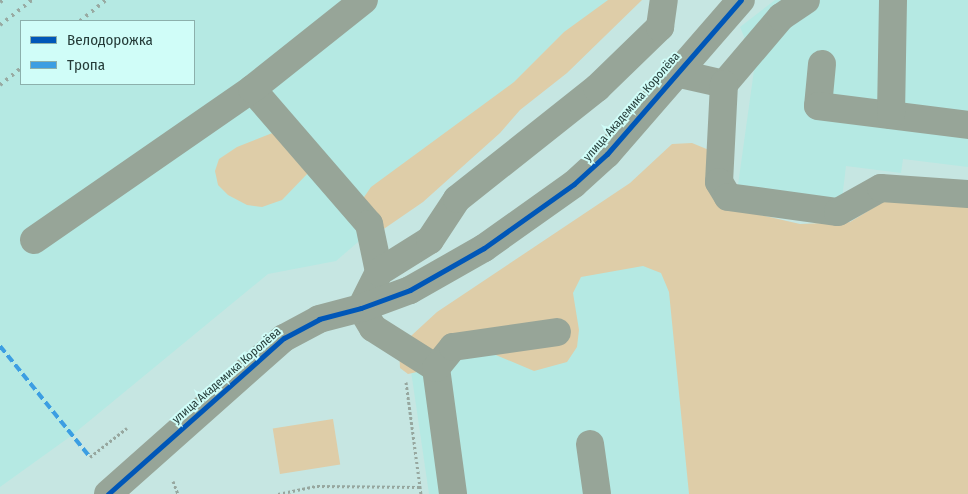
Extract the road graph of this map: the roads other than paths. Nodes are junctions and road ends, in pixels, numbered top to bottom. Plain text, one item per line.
1 (364, 0) edge
2 (664, 0) edge
3 (741, 0) edge
4 (806, 0) edge
5 (894, 0) edge
6 (822, 64) dead end
7 (676, 73) junction
8 (724, 84) junction
9 (252, 88) junction
10 (891, 116) junction
11 (968, 125) edge
12 (968, 194) edge
13 (34, 240) dead end
14 (379, 272) junction
15 (361, 308) junction
16 (557, 332) dead end
17 (436, 368) junction
18 (590, 444) dead end
19 (114, 491) edge
20 (453, 494) edge
21 (597, 494) edge

1 - 9 street
2 - 14 street
3 - 7 street, улица Академика Королёва
4 - 8 street
5 - 10 street
6 - 10 street
7 - 8 street
7 - 15 street, улица Академика Королёва
8 - 12 street
9 - 13 street
9 - 14 street
10 - 11 street
14 - 15 street
15 - 17 street
15 - 19 street, улица Академика Королёва
16 - 17 street
17 - 20 street
18 - 21 street

